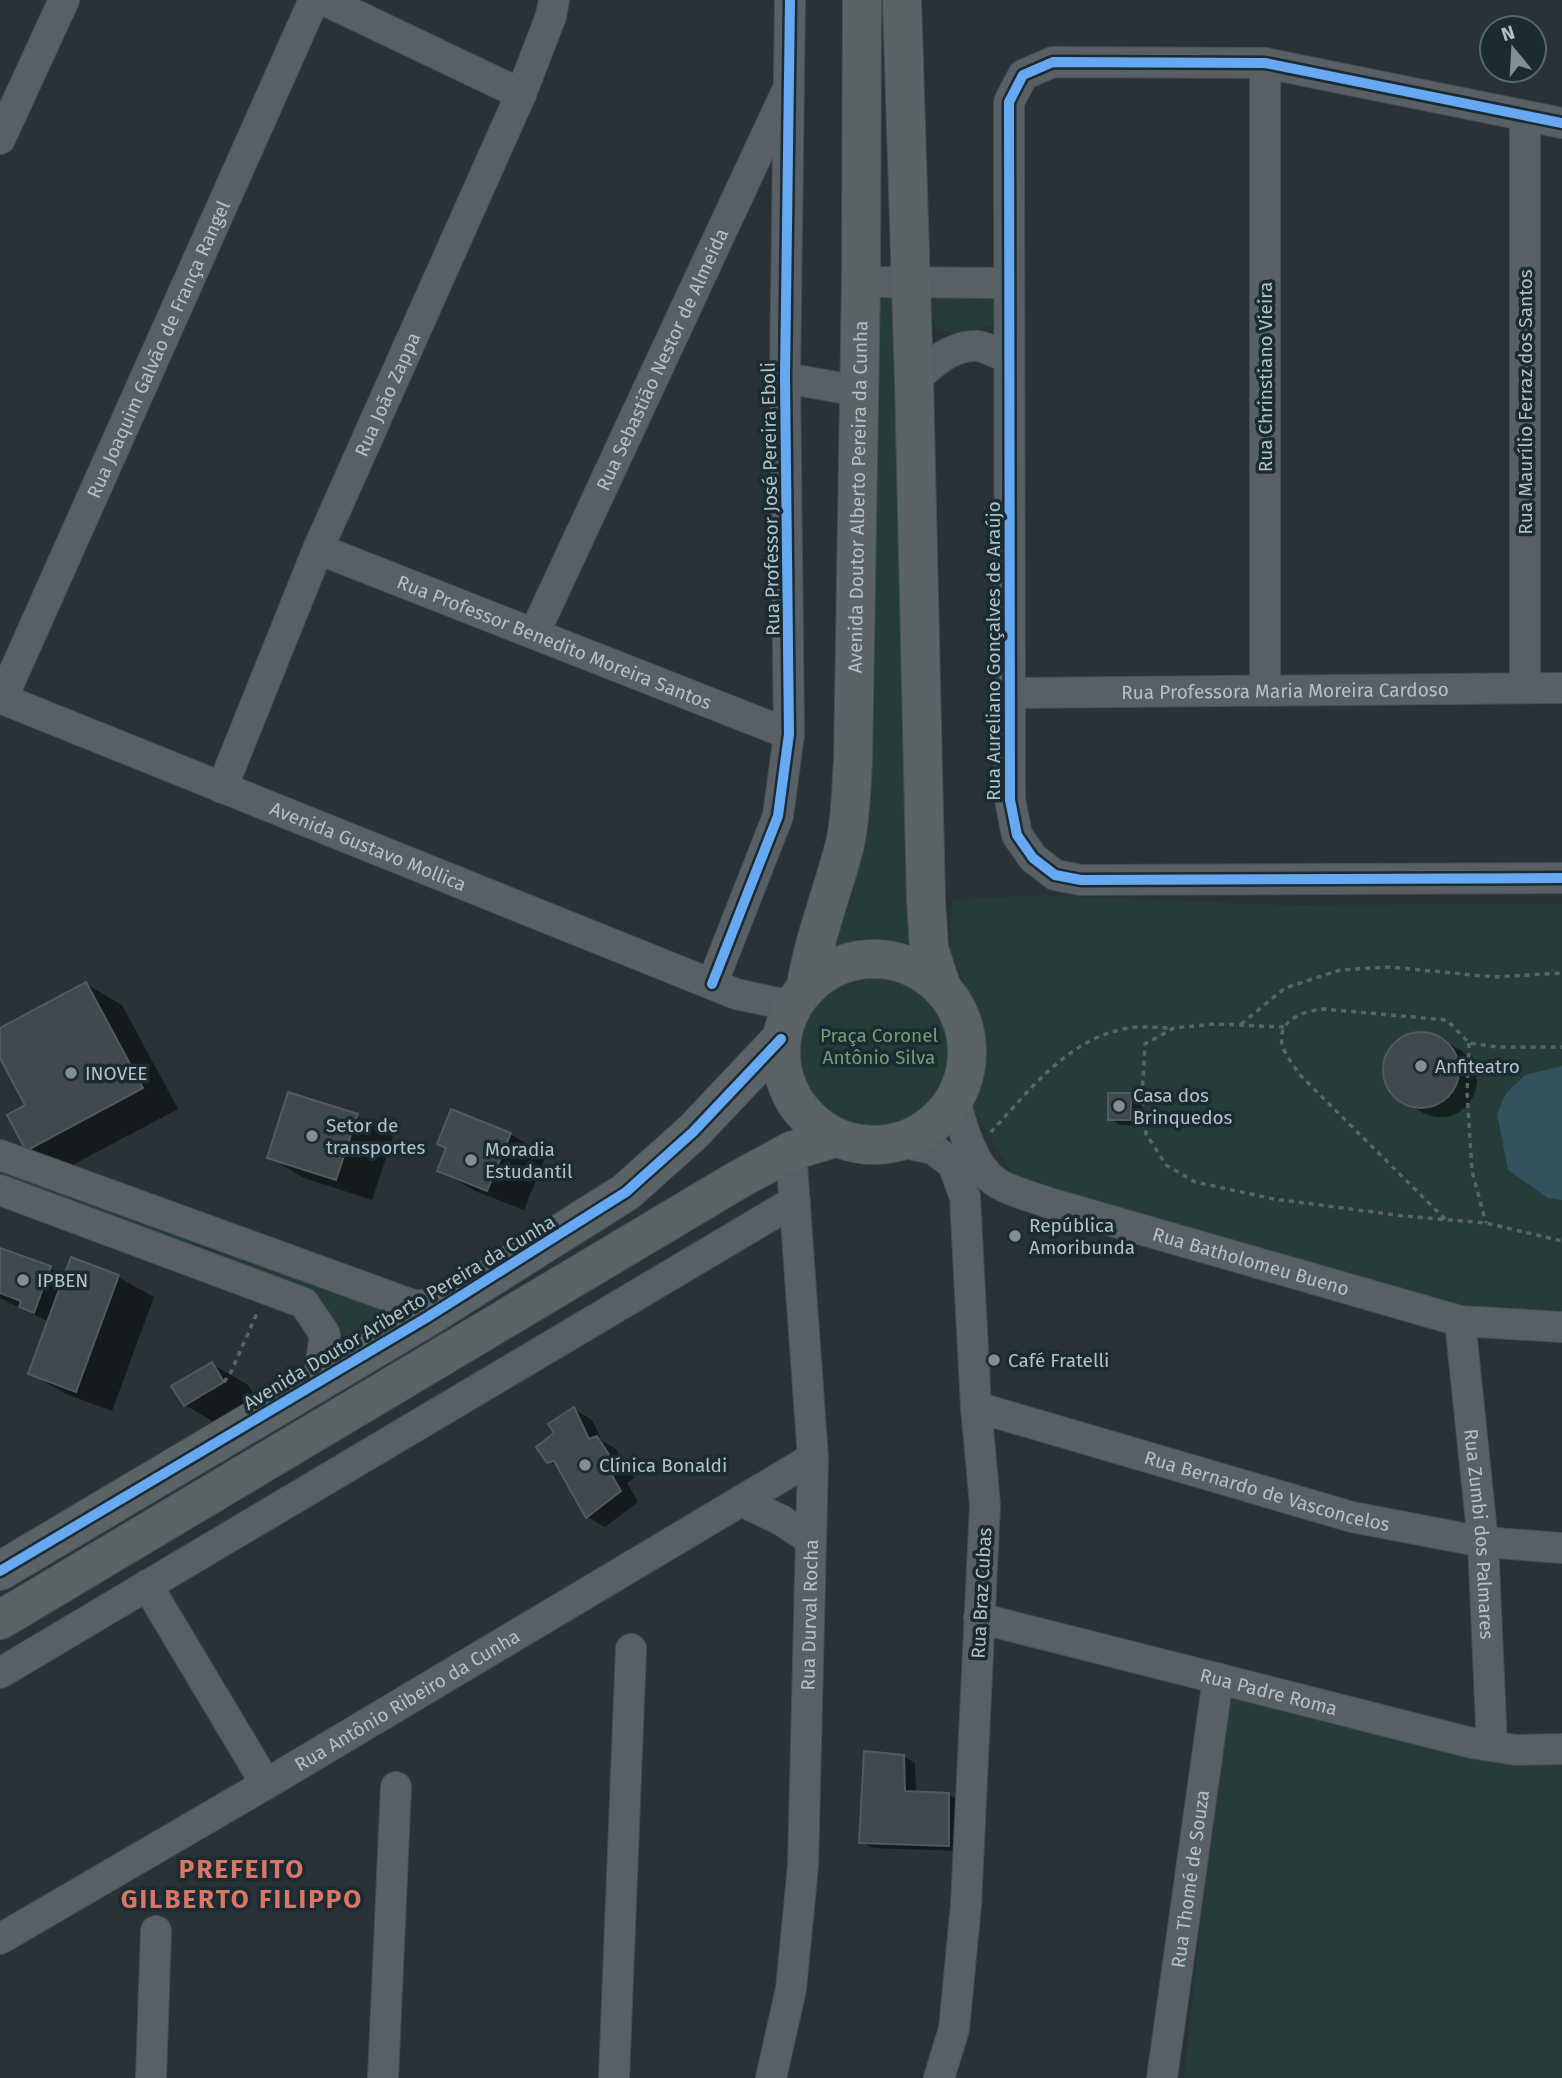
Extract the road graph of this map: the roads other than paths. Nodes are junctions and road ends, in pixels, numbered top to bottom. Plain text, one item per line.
1 (64, 0) edge
2 (314, 0) edge
3 (324, 0) edge
4 (554, 0) edge
5 (790, 0) edge
6 (862, 0) edge
7 (902, 0) edge
8 (1265, 63) junction
9 (789, 86) junction
10 (521, 94) junction
11 (1525, 116) junction
12 (1562, 123) edge
13 (0, 139) edge
14 (861, 282) junction
15 (911, 282) junction
16 (1009, 283) junction
17 (1009, 358) junction
18 (785, 378) junction
19 (914, 381) junction
20 (859, 391) junction
21 (318, 549) junction
22 (534, 634) junction
23 (1525, 688) junction
24 (1562, 688) edge
25 (1265, 691) junction
26 (1009, 693) junction
27 (1, 699) edge
28 (789, 734) junction
29 (222, 788) junction
30 (1562, 878) edge
31 (941, 985) junction
32 (724, 989) junction
33 (790, 1016) junction
34 (955, 1101) junction
35 (835, 1138) junction
36 (901, 1142) junction
37 (791, 1152) junction
38 (0, 1155) edge
39 (1014, 1189) junction
40 (0, 1190) edge
41 (795, 1201) junction
42 (207, 1230) junction
43 (967, 1231) junction
44 (191, 1261) junction
45 (457, 1299) junction
46 (1460, 1321) junction
47 (1562, 1327) edge
48 (318, 1383) junction
49 (976, 1407) junction
50 (813, 1458) junction
51 (741, 1501) junction
52 (811, 1540) junction
53 (1483, 1542) junction
54 (1562, 1548) edge
55 (0, 1571) edge
56 (148, 1585) junction
57 (979, 1618) junction
58 (0, 1620) edge
59 (631, 1649) dead end
60 (0, 1673) edge
61 (1218, 1678) junction
62 (1492, 1746) junction
63 (1562, 1749) edge
64 (266, 1784) junction
65 (396, 1787) dead end
66 (156, 1931) dead end
67 (0, 1939) edge
68 (151, 2078) edge
69 (383, 2078) edge
70 (614, 2078) edge
71 (771, 2078) edge
72 (939, 2078) edge
73 (1162, 2078) edge

1 - 13 street
2 - 27 street, Rua Joaquim Galvão de França Rangel
3 - 10 street
4 - 10 street, Rua João Zappa
5 - 9 street, Rua Professor José Pereira Eboli
6 - 14 main road, Avenida Doutor Alberto Pereira da Cunha
7 - 15 main road
8 - 11 street
8 - 16 street, Rua Aureliano Gonçalves de Araújo
8 - 25 street, Rua Chrinstiano Vieira
9 - 18 street, Rua Professor José Pereira Eboli
9 - 22 street, Rua Sebastião Nestor de Almeida
10 - 21 street, Rua João Zappa
11 - 12 street
11 - 23 street, Rua Maurílio Ferraz dos Santos
14 - 15 street
14 - 20 main road, Avenida Doutor Alberto Pereira da Cunha
15 - 16 street
15 - 19 main road
16 - 17 street, Rua Aureliano Gonçalves de Araújo
17 - 19 street
17 - 26 street, Rua Aureliano Gonçalves de Araújo
18 - 20 street
18 - 28 street, Rua Professor José Pereira Eboli
19 - 31 main road
20 - 33 main road, Avenida Doutor Alberto Pereira da Cunha
21 - 22 street, Rua Professor Benedito Moreira Santos
21 - 29 street, Rua João Zappa
22 - 28 street, Rua Professor Benedito Moreira Santos
23 - 24 street, Rua Professora Maria Moreira Cardoso
23 - 25 street, Rua Professora Maria Moreira Cardoso
25 - 26 street, Rua Professora Maria Moreira Cardoso
26 - 30 street, Rua Aureliano Gonçalves de Araújo
27 - 29 street, Avenida Gustavo Mollica
28 - 32 street, Rua Professor José Pereira Eboli
29 - 32 street, Avenida Gustavo Mollica
31 - 33 main road
31 - 34 main road
32 - 33 street, Avenida Gustavo Mollica
33 - 35 main road
33 - 45 main road, Avenida Doutor Ariberto Pereira da Cunha
34 - 36 main road
34 - 39 street, Rua Batholomeu Bueno
35 - 36 main road
35 - 37 main road
36 - 43 street, Rua Braz Cubas
37 - 41 street, Rua Durval Rocha
37 - 58 main road
38 - 42 street
39 - 43 street
39 - 46 street, Rua Batholomeu Bueno
40 - 44 street
41 - 50 street, Rua Durval Rocha
41 - 56 street
42 - 44 street
42 - 45 street
43 - 49 street, Rua Braz Cubas
44 - 48 street
45 - 48 main road, Avenida Doutor Ariberto Pereira da Cunha
46 - 47 street, Rua Batholomeu Bueno
46 - 53 street, Rua Zumbi dos Palmares
48 - 55 main road, Avenida Doutor Ariberto Pereira da Cunha
49 - 53 street, Rua Bernardo de Vasconcelos
49 - 57 street, Rua Braz Cubas
50 - 51 street, Rua Antônio Ribeiro da Cunha
50 - 52 street, Rua Durval Rocha
51 - 52 street
51 - 64 street, Rua Antônio Ribeiro da Cunha
52 - 71 street, Rua Durval Rocha
53 - 54 street, Rua Bernardo de Vasconcelos
53 - 62 street, Rua Zumbi dos Palmares
56 - 60 street
56 - 64 street
57 - 61 street, Rua Padre Roma
57 - 72 street, Rua Braz Cubas
59 - 70 street
61 - 62 street, Rua Padre Roma
61 - 73 street, Rua Thomé de Souza
62 - 63 street, Rua Padre Roma
64 - 67 street, Rua Antônio Ribeiro da Cunha
65 - 69 street
66 - 68 street

